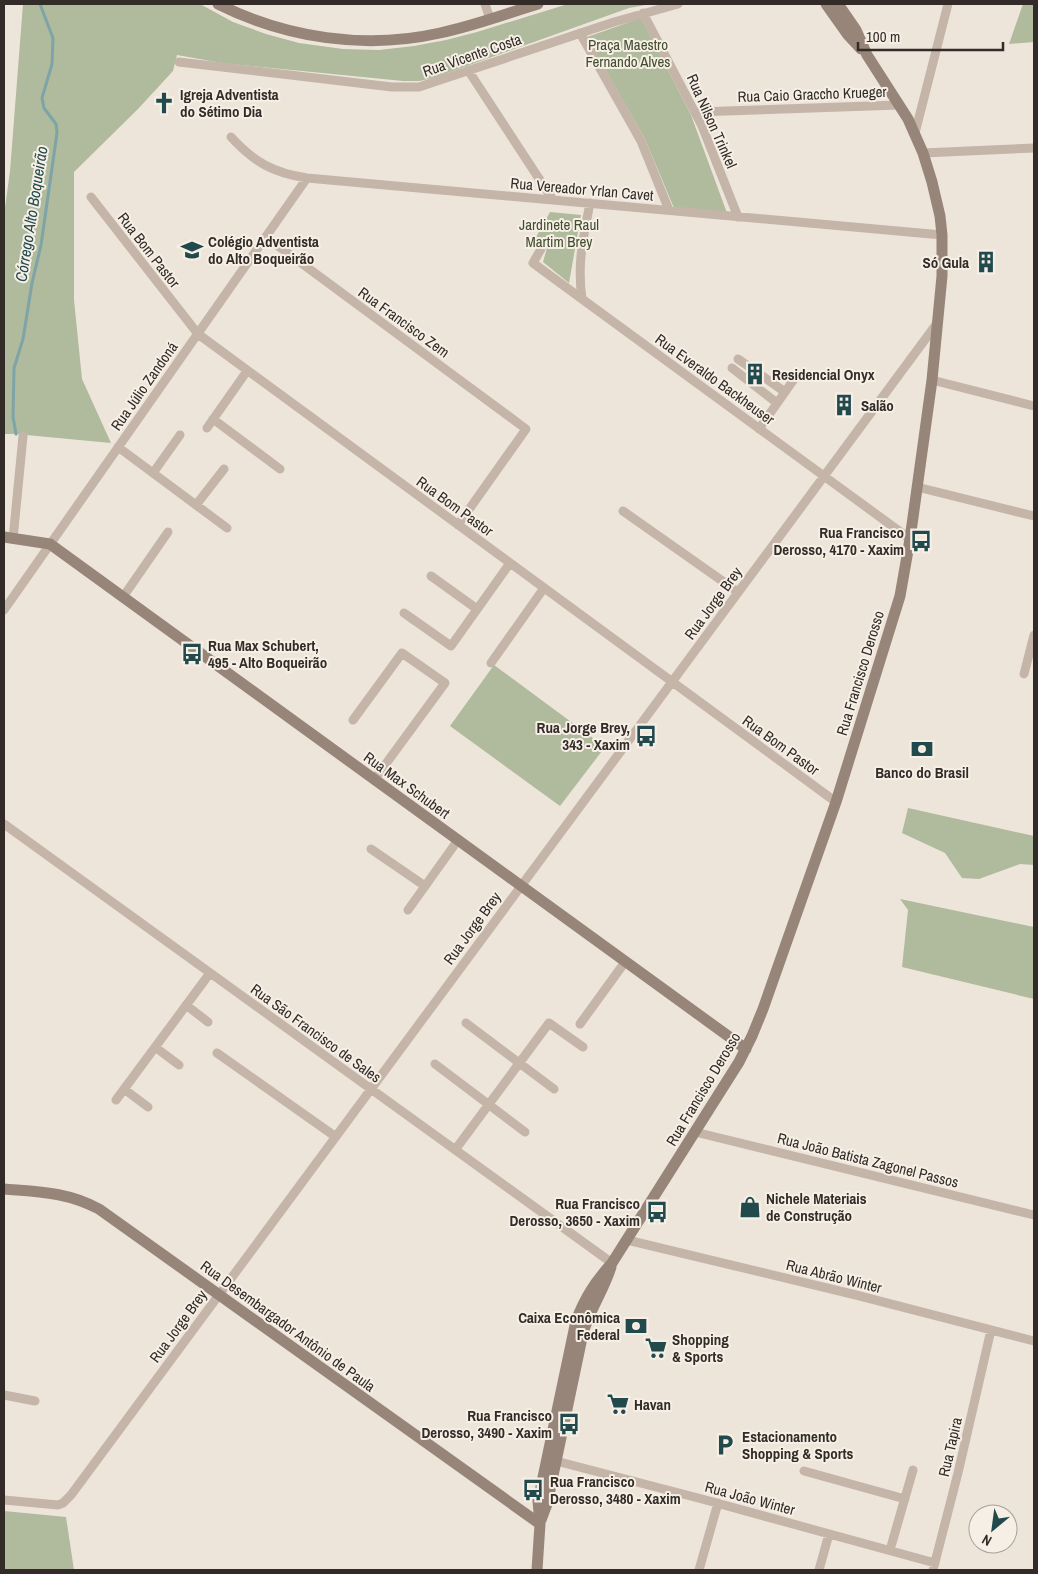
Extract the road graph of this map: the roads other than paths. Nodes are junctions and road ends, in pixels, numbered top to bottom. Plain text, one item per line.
1 (218, 4) edge
2 (485, 4) edge
3 (538, 4) edge
4 (678, 4) edge
5 (826, 4) edge
6 (838, 4) edge
7 (948, 4) edge
8 (643, 13) junction
9 (490, 19) junction
10 (580, 34) junction
11 (867, 55) junction
12 (180, 62) dead end
13 (468, 70) junction
14 (900, 105) junction
15 (696, 112) junction
16 (915, 133) junction
17 (231, 137) dead end
18 (1034, 148) edge
19 (923, 153) junction
20 (307, 178) junction
21 (90, 197) dead end
22 (553, 200) junction
23 (590, 204) junction
24 (669, 210) junction
25 (738, 217) junction
26 (942, 235) junction
27 (266, 237) junction
28 (541, 249) dead end
29 (582, 299) junction
30 (939, 321) junction
31 (198, 334) junction
32 (738, 359) dead end
33 (732, 368) dead end
34 (248, 370) junction
35 (798, 375) dead end
36 (932, 380) junction
37 (785, 392) junction
38 (777, 403) junction
39 (1034, 406) edge
40 (213, 419) junction
41 (207, 428) dead end
42 (759, 428) junction
43 (180, 435) dead end
44 (23, 436) dead end
45 (118, 447) junction
46 (224, 469) dead end
47 (280, 469) dead end
48 (153, 473) junction
49 (824, 476) junction
50 (918, 487) junction
51 (196, 505) junction
52 (623, 511) dead end
53 (1034, 516) edge
54 (458, 525) junction
55 (227, 528) dead end
56 (168, 532) dead end
57 (9, 538) edge
58 (910, 539) junction
59 (50, 544) junction
60 (510, 563) junction
61 (431, 576) dead end
62 (544, 588) junction
63 (738, 592) junction
64 (123, 598) junction
65 (478, 609) junction
66 (4, 610) edge
67 (404, 613) dead end
68 (1034, 635) edge
69 (491, 663) dead end
70 (1024, 674) dead end
71 (672, 682) junction
72 (353, 720) dead end
73 (374, 780) junction
74 (836, 802) junction
75 (4, 824) edge
76 (458, 840) junction
77 (371, 848) dead end
78 (424, 886) junction
79 (521, 886) junction
80 (408, 910) dead end
81 (625, 962) junction
82 (210, 973) junction
83 (186, 1005) junction
84 (208, 1022) dead end
85 (466, 1023) dead end
86 (580, 1024) dead end
87 (155, 1047) junction
88 (583, 1047) dead end
89 (746, 1049) junction
90 (217, 1053) dead end
91 (520, 1063) junction
92 (435, 1064) dead end
93 (179, 1065) dead end
94 (124, 1089) junction
95 (371, 1089) junction
96 (554, 1089) dead end
97 (116, 1100) dead end
98 (489, 1105) junction
99 (148, 1107) dead end
100 (524, 1132) dead end
101 (695, 1132) junction
102 (336, 1136) junction
103 (455, 1150) junction
104 (4, 1188) edge
105 (1034, 1215) edge
106 (627, 1240) junction
107 (612, 1264) junction
108 (219, 1295) junction
109 (991, 1330) junction
110 (1034, 1341) edge
111 (4, 1395) edge
112 (35, 1401) dead end
113 (556, 1461) junction
114 (913, 1470) dead end
115 (804, 1471) dead end
116 (905, 1499) junction
117 (4, 1500) edge
118 (718, 1504) junction
119 (540, 1524) junction
120 (829, 1534) junction
121 (890, 1550) junction
122 (934, 1566) edge
123 (537, 1570) edge
124 (699, 1570) edge
125 (819, 1570) edge

1 - 9 main road
2 - 9 street
3 - 9 main road
4 - 8 street, Rua Vicente Costa
5 - 11 main road, Rua Francisco Derosso
6 - 11 main road, Rua Francisco Derosso
7 - 16 street
8 - 10 street, Rua Vicente Costa
8 - 15 street, Rua Nilson Trinkel
10 - 13 street, Rua Vicente Costa
10 - 24 street
11 - 14 main road, Rua Francisco Derosso
12 - 13 street, Rua Vicente Costa
13 - 22 street
14 - 15 street, Rua Caio Graccho Krueger
14 - 16 main road, Rua Francisco Derosso
15 - 25 street, Rua Nilson Trinkel
16 - 19 main road, Rua Francisco Derosso
17 - 20 street, Rua Vereador Yrlan Cavet
18 - 19 street
19 - 26 main road, Rua Francisco Derosso
20 - 22 street, Rua Vereador Yrlan Cavet
20 - 27 street, Rua Júlio Zandoná
21 - 31 street, Rua Bom Pastor
22 - 23 street, Rua Vereador Yrlan Cavet
23 - 24 street, Rua Vereador Yrlan Cavet
23 - 29 street
24 - 25 street, Rua Vereador Yrlan Cavet
25 - 26 street, Rua Vereador Yrlan Cavet
26 - 30 main road, Rua Francisco Derosso
27 - 31 street, Rua Júlio Zandoná
27 - 54 street, Rua Francisco Zem
28 - 29 street, Rua Everaldo Backheuser
29 - 42 street, Rua Everaldo Backheuser
30 - 36 main road, Rua Francisco Derosso
30 - 49 street, Rua Jorge Brey
31 - 34 street, Rua Bom Pastor
31 - 45 street, Rua Júlio Zandoná
32 - 37 street
33 - 38 street
34 - 40 street
34 - 54 street, Rua Bom Pastor
35 - 37 street
36 - 39 street
36 - 50 main road, Rua Francisco Derosso
37 - 38 street
38 - 42 street
40 - 41 street
40 - 47 street
42 - 49 street, Rua Everaldo Backheuser
43 - 48 street
44 - 57 street
45 - 48 street
45 - 59 street, Rua Júlio Zandoná
46 - 51 street
48 - 51 street
49 - 58 street, Rua Everaldo Backheuser
49 - 63 street, Rua Jorge Brey
50 - 53 street
50 - 58 main road, Rua Francisco Derosso
51 - 55 street
52 - 63 street
54 - 60 street, Rua Bom Pastor
56 - 64 street
57 - 59 main road
58 - 74 main road, Rua Francisco Derosso
59 - 64 main road, Rua Max Schubert
59 - 66 street, Rua Júlio Zandoná
60 - 62 street, Rua Bom Pastor
60 - 65 street
61 - 65 street
62 - 69 street
62 - 71 street, Rua Bom Pastor
63 - 71 street, Rua Jorge Brey
64 - 73 main road, Rua Max Schubert
65 - 67 street
68 - 70 street
71 - 74 street, Rua Bom Pastor
71 - 79 street, Rua Jorge Brey
72 - 73 street
73 - 76 main road, Rua Max Schubert
74 - 89 main road, Rua Francisco Derosso
75 - 82 street, Rua São Francisco de Sales
76 - 78 street
76 - 79 main road, Rua Max Schubert
77 - 78 street
78 - 80 street
79 - 81 main road, Rua Max Schubert
79 - 95 street, Rua Jorge Brey
81 - 86 street
81 - 89 main road, Rua Max Schubert
82 - 83 street
82 - 95 street, Rua São Francisco de Sales
83 - 84 street
83 - 87 street
85 - 91 street
87 - 93 street
87 - 94 street
88 - 91 street
89 - 101 main road, Rua Francisco Derosso
90 - 102 street
91 - 96 street
91 - 98 street
92 - 98 street
94 - 97 street
94 - 99 street
95 - 102 street, Rua Jorge Brey
95 - 103 street, Rua São Francisco de Sales
98 - 100 street
98 - 103 street
101 - 105 street, Rua João Batista Zagonel Passos
101 - 106 main road, Rua Francisco Derosso
102 - 108 street, Rua Jorge Brey
103 - 107 street, Rua São Francisco de Sales
104 - 108 main road, Rua Desembargador Antônio de Paula
106 - 107 main road, Rua Francisco Derosso
106 - 109 street, Rua Abrão Winter
107 - 113 main road, Rua Francisco Derosso
107 - 119 main road, Rua Francisco Derosso
108 - 117 street, Rua Jorge Brey
108 - 119 main road, Rua Desembargador Antônio de Paula
109 - 110 street, Rua Abrão Winter
109 - 122 street, Rua Tapira
111 - 112 street
113 - 118 street, Rua João Winter
113 - 119 main road, Rua Francisco Derosso
114 - 116 street
115 - 116 street
116 - 121 street
118 - 120 street, Rua João Winter
118 - 124 street
119 - 123 main road, Rua Francisco Derosso
120 - 121 street, Rua João Winter
120 - 125 street
121 - 122 street, Rua João Winter

